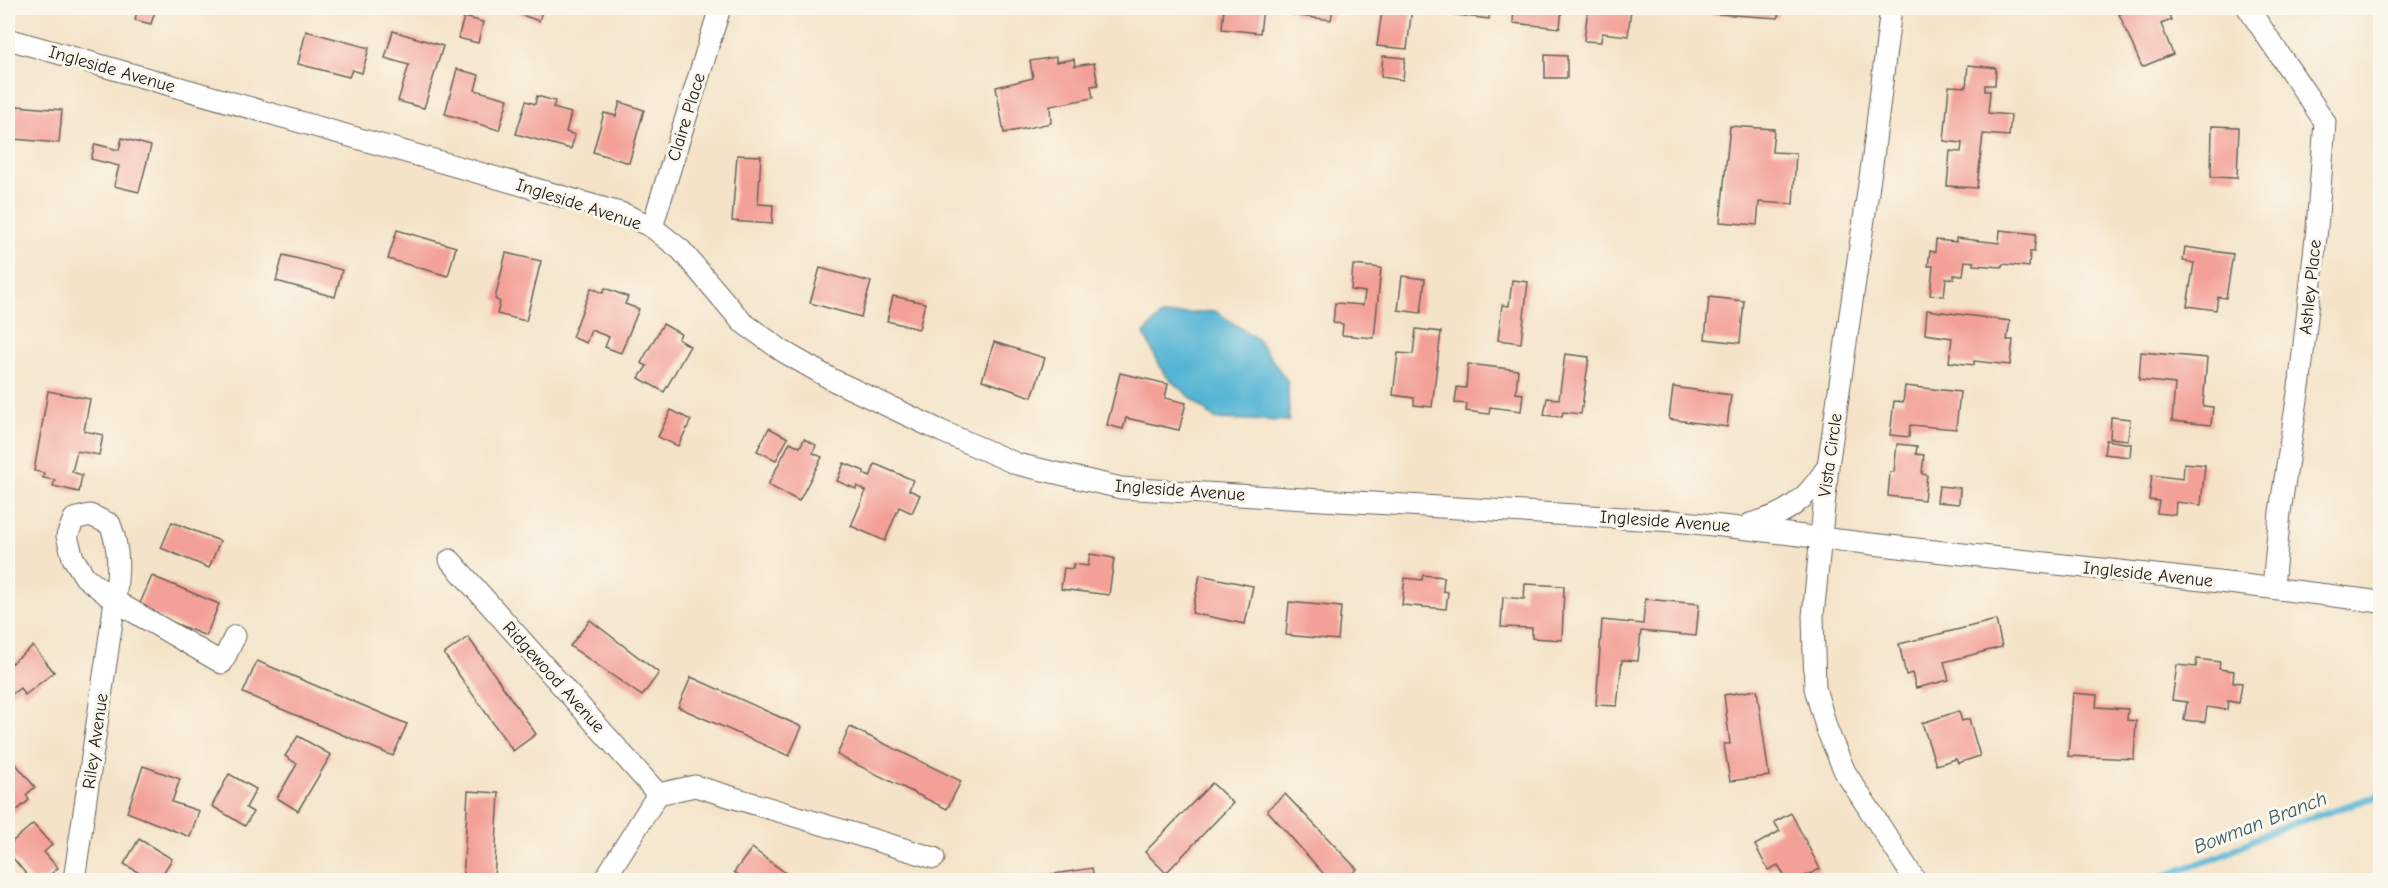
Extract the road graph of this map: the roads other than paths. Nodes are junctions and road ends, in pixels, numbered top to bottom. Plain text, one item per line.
1 (720, 8) edge
2 (1891, 8) edge
3 (2248, 8) edge
4 (8, 39) edge
5 (652, 227) junction
6 (1828, 466) junction
7 (1740, 527) junction
8 (1820, 539) junction
9 (450, 560) dead end
10 (2273, 587) junction
11 (2380, 603) edge
12 (235, 636) dead end
13 (658, 794) junction
14 (934, 858) dead end
15 (75, 880) edge
16 (604, 880) edge
17 (1915, 880) edge

1 - 5 street, Claire Place
2 - 6 street, Vista Circle
3 - 10 street, Ashley Place
4 - 5 street, Ingleside Avenue
5 - 7 street, Ingleside Avenue
6 - 7 street
6 - 8 street, Vista Circle
7 - 8 street, Ingleside Avenue
8 - 10 street, Ingleside Avenue
8 - 17 street, Vista Circle
9 - 13 street, Ridgewood Avenue
10 - 11 street, Ingleside Avenue
12 - 15 street, Riley Avenue
13 - 14 street
13 - 16 street

